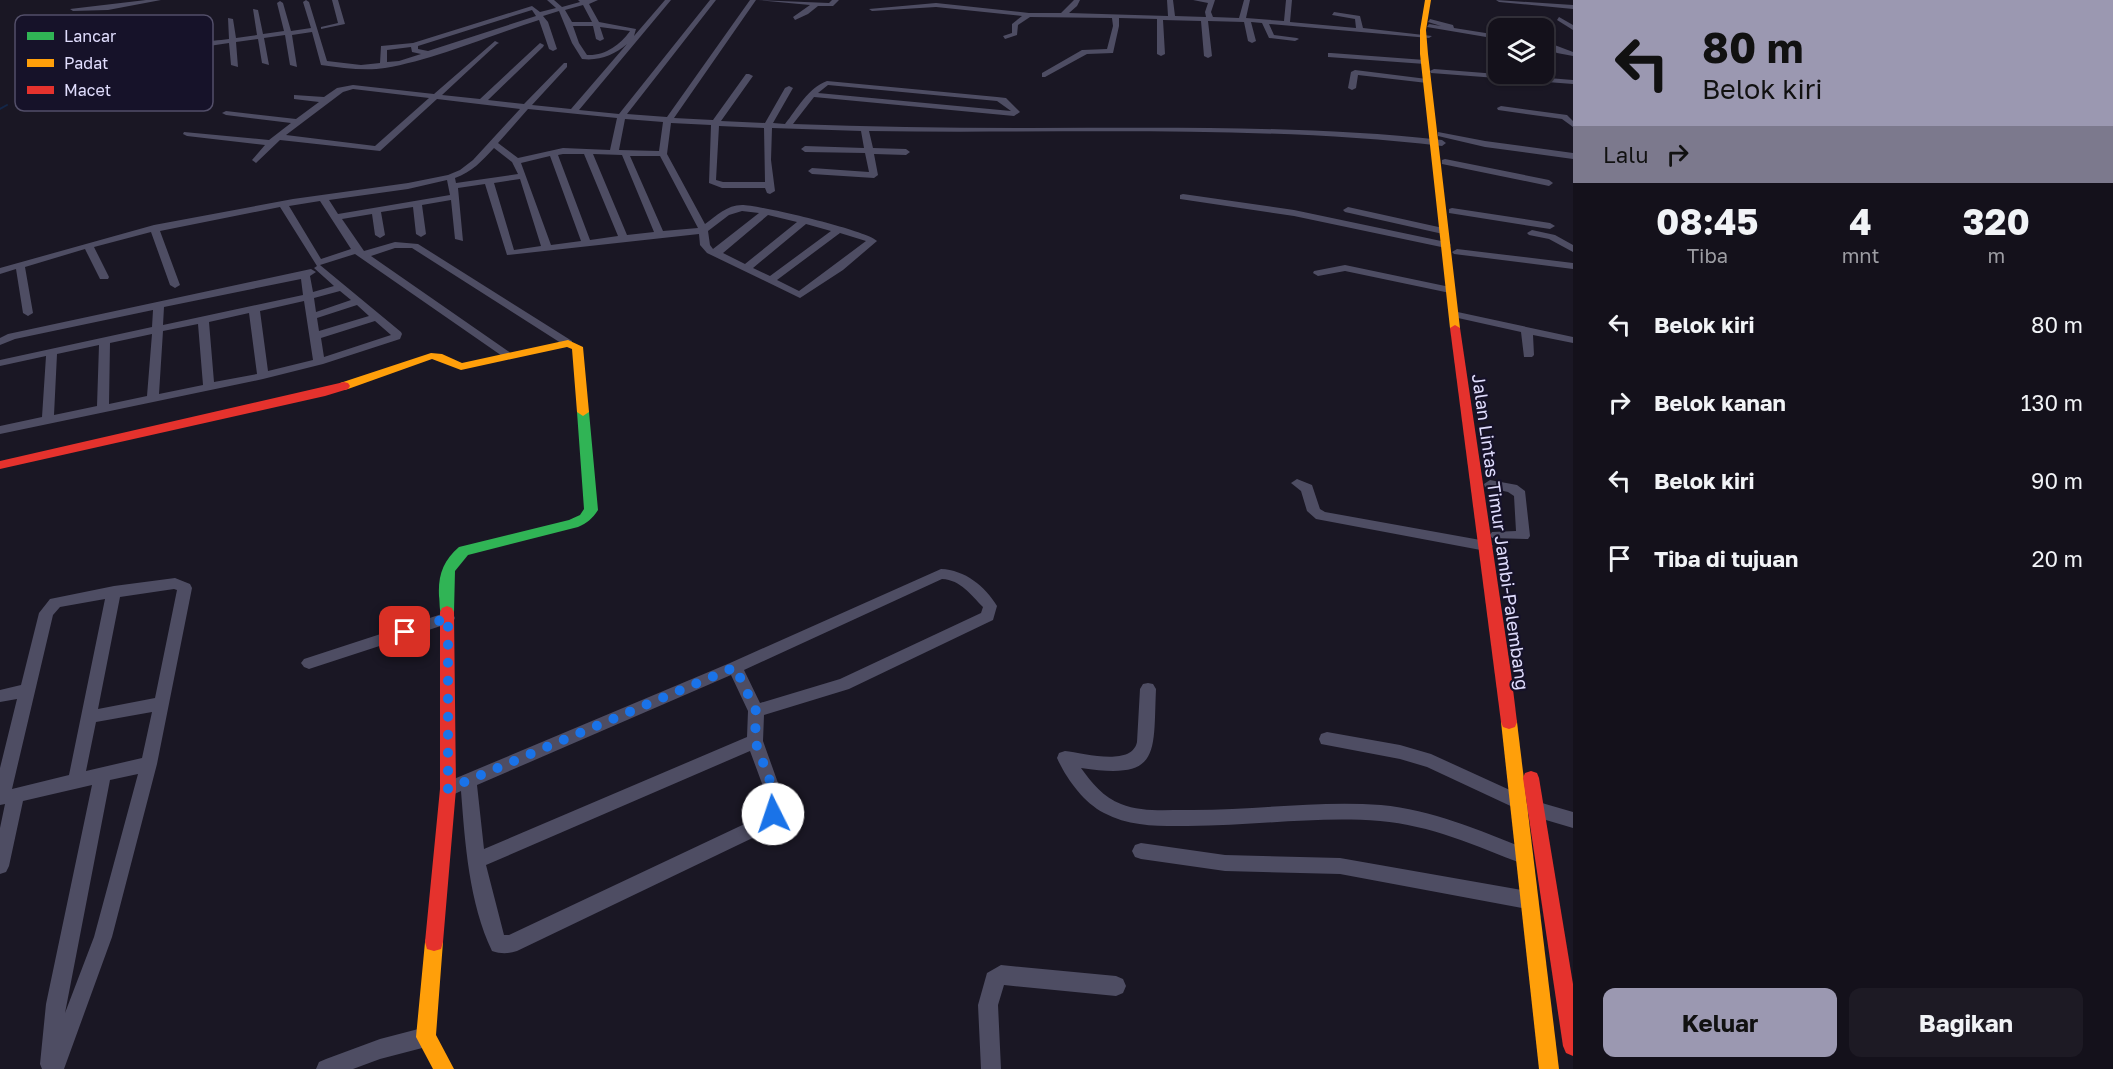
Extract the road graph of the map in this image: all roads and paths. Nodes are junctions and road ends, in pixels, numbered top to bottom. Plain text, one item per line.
1 (158, 0) edge
2 (335, 0) edge
3 (526, 0) edge
4 (550, 0) edge
5 (595, 0) edge
6 (668, 0) edge
7 (713, 0) edge
8 (753, 0) edge
9 (761, 0) edge
10 (836, 0) edge
11 (870, 0) edge
12 (1077, 0) edge
13 (1170, 0) edge
14 (1196, 0) edge
15 (1247, 0) edge
16 (1289, 0) edge
17 (1428, 0) edge
18 (1434, 0) edge
19 (1499, 0) edge
20 (583, 1) edge
21 (794, 1) edge
22 (1212, 1) edge
23 (306, 2) dead end
24 (280, 3) dead end
25 (816, 4) junction
26 (900, 6) junction
27 (1573, 7) edge
28 (532, 8) junction
29 (562, 8) junction
30 (73, 9) dead end
31 (872, 9) dead end
32 (255, 10) dead end
33 (1334, 14) dead end
34 (1029, 15) junction
35 (1063, 15) junction
36 (1109, 16) junction
37 (541, 18) junction
38 (795, 18) dead end
39 (1160, 18) junction
40 (1172, 18) junction
41 (230, 19) dead end
42 (1207, 19) junction
43 (1559, 19) dead end
44 (1244, 20) junction
45 (1265, 21) junction
46 (1287, 23) junction
47 (571, 24) junction
48 (597, 24) junction
49 (473, 26) junction
50 (613, 26) junction
51 (1360, 28) junction
52 (1573, 28) edge
53 (319, 29) junction
54 (1428, 30) junction
55 (1249, 32) junction
56 (288, 33) junction
57 (490, 33) junction
58 (1269, 34) junction
59 (1488, 35) edge
60 (260, 37) junction
61 (1005, 38) dead end
62 (1295, 39) dead end
63 (232, 40) junction
64 (1252, 41) dead end
65 (213, 43) edge
66 (495, 43) dead end
67 (595, 43) junction
68 (540, 45) dead end
69 (415, 47) junction
70 (1554, 48) edge
71 (553, 49) dead end
72 (579, 49) junction
73 (430, 54) junction
74 (1161, 54) dead end
75 (1573, 54) edge
76 (1331, 55) dead end
77 (1208, 56) dead end
78 (414, 60) junction
79 (266, 63) dead end
80 (235, 64) dead end
81 (294, 65) dead end
82 (564, 65) dead end
83 (383, 66) junction
84 (1429, 71) junction
85 (1045, 75) dead end
86 (749, 76) dead end
87 (1571, 84) edge
88 (789, 88) dead end
89 (1352, 88) dead end
90 (813, 95) junction
91 (437, 96) junction
92 (297, 97) dead end
93 (326, 100) junction
94 (483, 101) junction
95 (1539, 105) dead end
96 (528, 106) junction
97 (1501, 108) dead end
98 (574, 111) junction
99 (226, 113) dead end
100 (1546, 114) junction
101 (622, 115) junction
102 (669, 120) junction
103 (299, 122) junction
104 (715, 123) junction
105 (768, 125) junction
106 (788, 125) junction
107 (1550, 125) dead end
108 (1573, 125) edge
109 (864, 127) junction
110 (187, 134) dead end
111 (275, 140) junction
112 (1439, 140) junction
113 (493, 143) junction
114 (805, 149) dead end
115 (587, 151) junction
116 (869, 151) junction
117 (552, 152) junction
118 (614, 152) junction
119 (906, 152) dead end
120 (625, 153) junction
121 (663, 154) junction
122 (1573, 156) edge
123 (256, 160) dead end
124 (516, 160) junction
125 (1445, 162) junction
126 (812, 171) dead end
127 (524, 176) junction
128 (489, 181) junction
129 (452, 182) junction
130 (1549, 183) dead end
131 (455, 197) junction
132 (1183, 197) dead end
133 (324, 198) junction
134 (417, 203) junction
135 (284, 204) junction
136 (376, 210) junction
137 (1348, 210) dead end
138 (1452, 211) junction
139 (766, 212) junction
140 (336, 217) junction
141 (804, 221) junction
142 (1550, 226) dead end
143 (154, 228) junction
144 (704, 230) junction
145 (839, 230) junction
146 (1532, 233) dead end
147 (421, 234) dead end
148 (660, 234) junction
149 (380, 235) dead end
150 (623, 237) junction
151 (460, 239) dead end
152 (586, 243) junction
153 (1448, 243) junction
154 (88, 245) junction
155 (547, 249) junction
156 (1573, 249) edge
157 (360, 252) junction
158 (716, 254) junction
159 (20, 265) junction
160 (319, 266) junction
161 (1573, 266) edge
162 (747, 268) junction
163 (0, 271) edge
164 (1318, 273) dead end
165 (305, 275) junction
166 (104, 277) dead end
167 (771, 280) junction
168 (175, 285) dead end
169 (341, 287) junction
170 (1450, 290) junction
171 (308, 297) junction
172 (357, 302) junction
173 (159, 306) junction
174 (254, 308) junction
175 (28, 313) dead end
176 (1460, 316) junction
177 (311, 317) junction
178 (375, 317) junction
179 (202, 319) junction
180 (157, 330) junction
181 (1526, 330) junction
182 (315, 336) junction
183 (105, 340) junction
184 (1573, 340) edge
185 (0, 342) edge
186 (568, 343) junction
187 (52, 352) junction
188 (1528, 355) dead end
189 (509, 356) junction
190 (319, 362) junction
191 (0, 363) edge
192 (263, 376) junction
193 (209, 387) junction
194 (153, 399) junction
195 (103, 409) junction
196 (48, 420) junction
197 (0, 430) edge
198 (0, 465) edge
199 (1298, 483) dead end
200 (1490, 484) junction
201 (1497, 535) junction
202 (1486, 546) junction
203 (114, 591) junction
204 (448, 618) junction
205 (309, 663) dead end
206 (735, 667) junction
207 (1148, 689) dead end
208 (27, 690) junction
209 (0, 696) edge
210 (162, 703) junction
211 (756, 711) junction
212 (89, 717) junction
213 (1327, 739) dead end
214 (1525, 739) dead end
215 (755, 741) junction
216 (7, 743) edge
217 (1528, 762) dead end
218 (149, 764) junction
219 (103, 774) junction
220 (76, 780) junction
221 (468, 780) junction
222 (448, 789) junction
223 (6, 797) edge
224 (1517, 801) junction
225 (1535, 809) junction
226 (1573, 820) edge
227 (1141, 851) dead end
228 (1523, 855) junction
229 (476, 861) junction
230 (0, 866) edge
231 (1528, 900) junction
232 (1568, 968) edge
233 (1116, 986) dead end
234 (426, 1037) junction
235 (1573, 1046) edge
236 (51, 1069) edge
237 (326, 1069) edge
238 (444, 1069) edge
239 (991, 1069) edge
240 (1549, 1069) edge

1 - 30 street
2 - 53 street
3 - 28 street
4 - 29 street
5 - 20 street
6 - 98 street
7 - 101 street
8 - 102 street
9 - 21 street
10 - 25 street
11 - 26 street
12 - 35 street
13 - 40 street
14 - 22 street
15 - 44 street
16 - 46 street
17 - 54 main road, Jalan Lintas Timur Jambi-Palembang
18 - 54 main road, Jalan Lintas Timur Jambi-Palembang
19 - 27 street
20 - 29 street
20 - 48 street
21 - 25 street
22 - 42 street
23 - 53 street
24 - 56 street
25 - 38 street
26 - 31 street
26 - 34 street
28 - 37 street
28 - 49 street
29 - 37 street
29 - 47 street
32 - 60 street
33 - 51 street
34 - 35 street
34 - 61 street
35 - 36 street
36 - 39 street
36 - 85 street
37 - 57 street
37 - 71 street
39 - 40 street
39 - 74 street
40 - 42 street
41 - 63 street
42 - 44 street
42 - 77 street
43 - 52 street
44 - 45 street
44 - 55 street
45 - 46 street
45 - 58 street
46 - 51 street
47 - 48 street
47 - 72 street
48 - 50 street
48 - 67 street
49 - 57 street
49 - 69 street
50 - 67 street
50 - 72 street
51 - 54 street
53 - 56 street
53 - 83 street
54 - 59 street
54 - 84 main road, Jalan Lintas Timur Jambi-Palembang
55 - 58 street
55 - 64 street
56 - 60 street
56 - 81 street
57 - 73 street
58 - 62 street
60 - 63 street
60 - 79 street
63 - 65 street
63 - 80 street
66 - 91 street
67 - 72 street
68 - 94 street
69 - 73 street
69 - 78 street
69 - 83 street
70 - 75 street
73 - 78 street
76 - 84 street
78 - 83 street
82 - 96 street
84 - 87 street
84 - 89 street
84 - 112 main road, Jalan Lintas Timur Jambi-Palembang
86 - 104 street
88 - 105 street
90 - 90 street
90 - 106 street
91 - 93 street
91 - 94 street
91 - 111 street
92 - 93 street
93 - 103 street
94 - 96 street
95 - 100 street
96 - 98 street
96 - 113 street
97 - 100 street
98 - 101 street
99 - 103 street
100 - 107 street
100 - 108 street
101 - 102 street
101 - 118 street
102 - 104 street
102 - 121 street
103 - 111 street
104 - 105 street
104 - 105 street
105 - 106 street
106 - 109 street
109 - 112 street
109 - 116 street
110 - 111 street
111 - 123 street
112 - 122 street
112 - 125 main road, Jalan Lintas Timur Jambi-Palembang
112 - 153 main road, Jalan Lintas Timur Jambi-Palembang
113 - 124 street
113 - 129 street
114 - 116 street
115 - 117 street
115 - 118 street
115 - 150 street
116 - 119 street
116 - 126 street
117 - 124 street
117 - 152 street
118 - 120 street
120 - 121 street
120 - 148 street
121 - 144 street
124 - 127 street
125 - 130 street
125 - 138 main road, Jalan Lintas Timur Jambi-Palembang
127 - 128 street
127 - 155 street
128 - 129 street
128 - 155 street
129 - 131 street
129 - 133 street
131 - 134 street
131 - 151 street
132 - 153 street
133 - 135 street
133 - 140 street
134 - 136 street
134 - 147 street
135 - 143 street
135 - 160 street
136 - 140 street
136 - 149 street
137 - 153 street
138 - 142 street
138 - 153 main road, Jalan Lintas Timur Jambi-Palembang
139 - 141 street
139 - 144 street
139 - 158 street
140 - 157 street
141 - 145 street
141 - 162 street
143 - 154 street
143 - 168 street
144 - 148 street
144 - 158 street
145 - 167 street
145 - 167 street
146 - 156 street
148 - 150 street
150 - 152 street
152 - 155 street
153 - 161 street
153 - 170 main road, Jalan Lintas Timur Jambi-Palembang
153 - 176 main road, Jalan Lintas Timur Jambi-Palembang
154 - 159 street
154 - 166 street
157 - 160 street
157 - 186 street
157 - 189 street
158 - 162 street
159 - 163 street
159 - 175 street
160 - 165 street
160 - 169 street
162 - 167 street
164 - 170 street
165 - 171 street
165 - 173 street
169 - 171 street
169 - 172 street
170 - 176 main road, Jalan Lintas Timur Jambi-Palembang
171 - 174 street
171 - 177 street
172 - 177 street
172 - 178 street
173 - 180 street
173 - 185 street
174 - 179 street
174 - 192 street
176 - 181 street
176 - 200 main road, Jalan Lintas Timur Jambi-Palembang
176 - 202 main road, Jalan Lintas Timur Jambi-Palembang
177 - 182 street
178 - 182 street
178 - 190 street
179 - 180 street
179 - 193 street
180 - 183 street
180 - 194 street
181 - 184 street
181 - 188 street
182 - 190 street
183 - 187 street
183 - 195 street
186 - 189 main road
186 - 204 main road
187 - 191 street
187 - 196 street
189 - 198 main road
190 - 192 street
192 - 193 street
193 - 194 street
194 - 195 street
195 - 196 street
196 - 197 street
199 - 202 street
200 - 201 main road, Jalan Lintas Timur Jambi-Palembang
200 - 201 street
201 - 214 main road, Jalan Lintas Timur Jambi-Palembang
202 - 224 main road, Jalan Lintas Timur Jambi-Palembang
203 - 208 street
203 - 210 street
203 - 212 street
204 - 205 street
204 - 222 main road
206 - 211 street
206 - 211 street
206 - 221 street
207 - 228 street
208 - 209 street
208 - 216 street
210 - 212 street
210 - 218 street
211 - 215 street
212 - 220 street
213 - 224 street
215 - 229 street
215 - 229 street
216 - 223 street
217 - 225 main road
218 - 219 street
218 - 236 street
219 - 220 street
219 - 236 street
220 - 223 street
221 - 222 street
221 - 229 street
222 - 234 main road
223 - 230 street
224 - 228 main road, Jalan Lintas Timur Jambi-Palembang
225 - 226 street
225 - 232 main road
227 - 231 street
228 - 231 main road, Jalan Lintas Timur Jambi-Palembang
231 - 240 main road, Jalan Lintas Timur Jambi-Palembang
232 - 235 main road
233 - 239 street
234 - 237 street
234 - 238 main road

